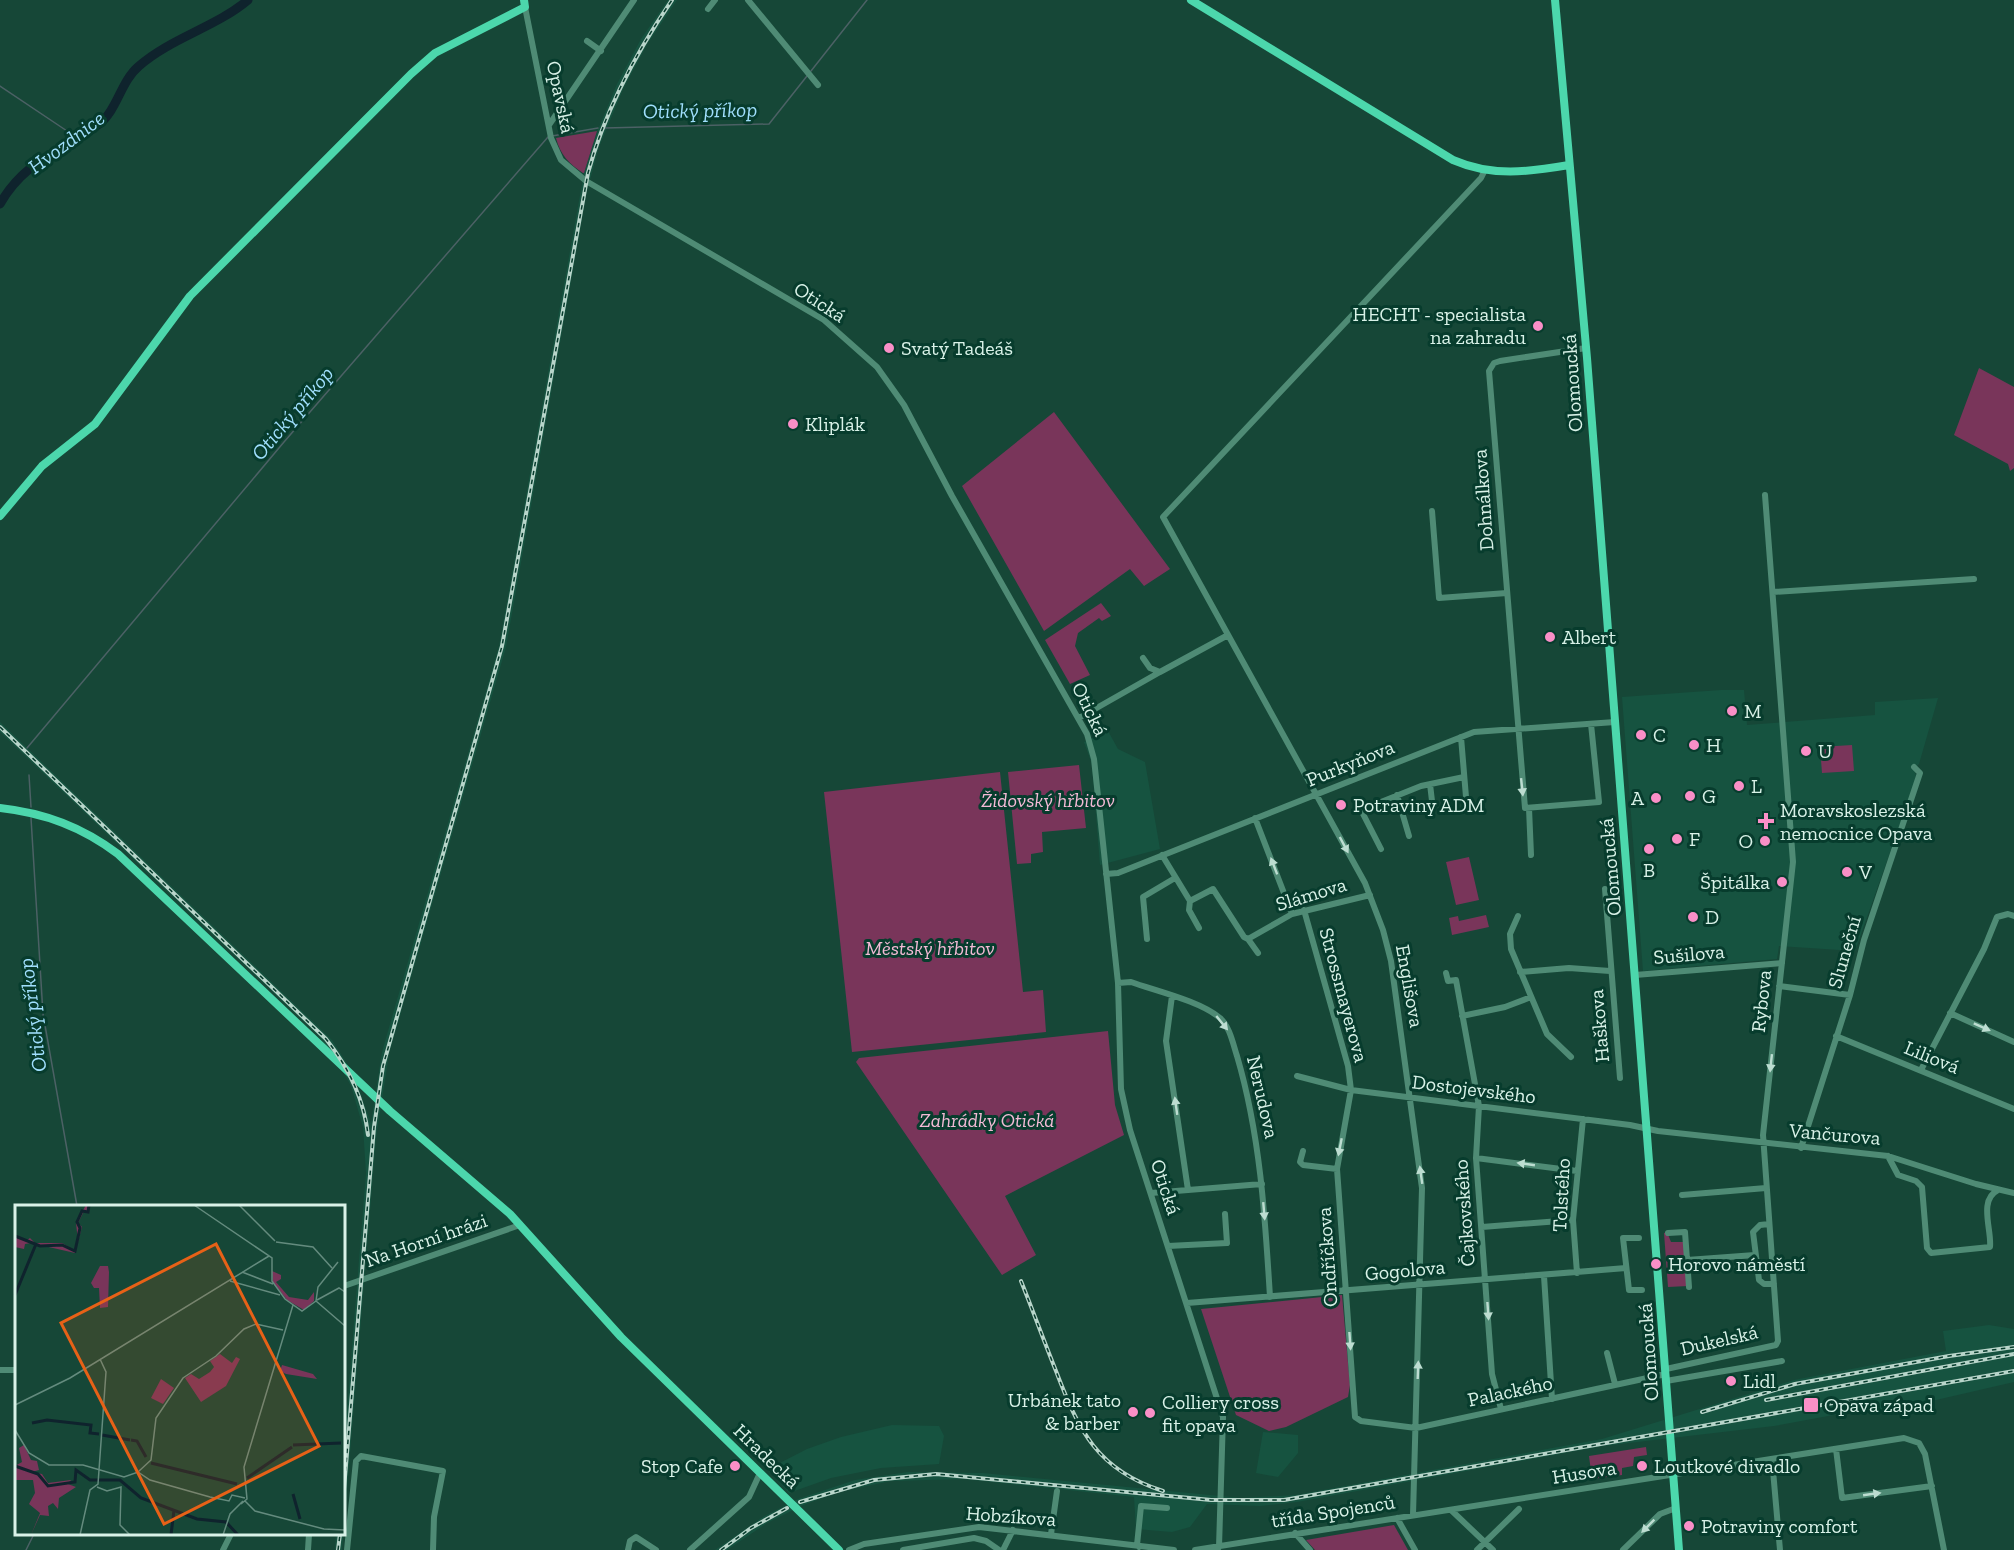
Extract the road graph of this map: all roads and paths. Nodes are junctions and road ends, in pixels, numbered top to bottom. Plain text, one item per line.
1 (634, 0) edge
2 (715, 0) edge
3 (748, 0) edge
4 (1191, 0) edge
5 (1555, 0) edge
6 (525, 3) edge
7 (708, 9) dead end
8 (587, 41) dead end
9 (601, 51) junction
10 (818, 85) dead end
11 (549, 125) junction
12 (1569, 165) junction
13 (1485, 170) junction
14 (586, 181) joint
15 (1586, 348) junction
16 (1765, 495) dead end
17 (1432, 511) dead end
18 (0, 516) edge
19 (1974, 579) dead end
20 (1773, 592) junction
21 (1507, 593) junction
22 (1228, 635) junction
23 (1143, 658) dead end
24 (1160, 672) junction
25 (1079, 718) junction
26 (1615, 722) junction
27 (1591, 724) junction
28 (1516, 729) junction
29 (1461, 737) junction
30 (1914, 767) dead end
31 (1464, 777) junction
32 (1430, 784) junction
33 (1316, 794) junction
34 (1397, 795) junction
35 (1432, 801) dead end
36 (0, 808) edge
37 (1529, 808) junction
38 (1467, 809) dead end
39 (1256, 818) junction
40 (1409, 836) dead end
41 (1381, 849) dead end
42 (1162, 855) junction
43 (1532, 855) dead end
44 (1106, 874) junction
45 (1174, 878) junction
46 (1605, 889) dead end
47 (1370, 895) junction
48 (1190, 902) junction
49 (1304, 910) junction
50 (1292, 914) junction
51 (1518, 916) dead end
52 (2014, 916) edge
53 (1199, 928) dead end
54 (1148, 939) dead end
55 (1248, 939) junction
56 (1258, 953) dead end
57 (1782, 963) junction
58 (1610, 971) junction
59 (1520, 972) junction
60 (1446, 974) dead end
61 (1635, 975) junction
62 (1118, 983) junction
63 (1779, 986) junction
64 (1850, 995) junction
65 (1172, 996) junction
66 (1531, 997) junction
67 (1950, 1013) junction
68 (1462, 1016) junction
69 (1836, 1036) junction
70 (2014, 1042) edge
71 (1571, 1057) dead end
72 (1921, 1070) junction
73 (1297, 1076) dead end
74 (1620, 1078) dead end
75 (1352, 1090) junction
76 (1410, 1098) junction
77 (1479, 1106) junction
78 (2014, 1109) edge
79 (1583, 1119) junction
80 (1648, 1129) junction
81 (1763, 1143) junction
82 (1801, 1148) junction
83 (1302, 1151) dead end
84 (1888, 1156) junction
85 (1476, 1158) junction
86 (1337, 1170) junction
87 (1577, 1171) junction
88 (1262, 1184) junction
89 (1766, 1188) junction
90 (1188, 1190) junction
91 (1998, 1190) junction
92 (1151, 1193) junction
93 (2014, 1193) edge
94 (1682, 1195) dead end
95 (1225, 1214) dead end
96 (1573, 1220) junction
97 (520, 1224) junction
98 (1769, 1224) junction
99 (1482, 1227) junction
100 (1668, 1233) dead end
101 (1639, 1238) dead end
102 (1168, 1246) junction
103 (1755, 1255) junction
104 (1687, 1260) junction
105 (1626, 1268) junction
106 (1577, 1273) junction
107 (1544, 1276) junction
108 (1486, 1280) junction
109 (1774, 1284) junction
110 (1421, 1285) junction
111 (345, 1286) edge
112 (1689, 1287) dead end
113 (1642, 1290) dead end
114 (1346, 1291) junction
115 (1270, 1297) junction
116 (1187, 1303) junction
117 (1778, 1341) joint
118 (1607, 1353) dead end
119 (1782, 1361) dead end
120 (1666, 1375) junction
121 (1615, 1384) junction
122 (1552, 1399) junction
123 (1501, 1409) junction
124 (1361, 1421) joint
125 (1416, 1428) junction
126 (1836, 1449) junction
127 (1772, 1459) junction
128 (760, 1473) junction
129 (1674, 1474) junction
130 (1932, 1486) junction
131 (1056, 1491) dead end
132 (1842, 1498) junction
133 (1833, 1499) dead end
134 (1167, 1508) dead end
135 (1676, 1508) junction
136 (1519, 1509) dead end
137 (1451, 1510) junction
138 (1413, 1515) junction
139 (1397, 1518) junction
140 (986, 1527) junction
141 (1013, 1530) junction
142 (1295, 1533) junction
143 (1051, 1534) junction
144 (230, 1535) edge
145 (309, 1535) edge
146 (984, 1539) junction
147 (884, 1540) junction
148 (1244, 1542) junction
149 (1485, 1542) junction
150 (1137, 1545) junction
151 (1218, 1548) edge
152 (886, 1549) edge
153 (223, 1550) edge
154 (308, 1550) edge
155 (347, 1550) edge
156 (434, 1550) edge
157 (628, 1550) edge
158 (656, 1550) edge
159 (690, 1550) edge
160 (839, 1550) edge
161 (849, 1550) edge
162 (903, 1550) edge
163 (1001, 1550) edge
164 (1146, 1550) edge
165 (1174, 1550) edge
166 (1195, 1550) edge
167 (1241, 1550) edge
168 (1310, 1550) edge
169 (1415, 1550) edge
170 (1477, 1550) edge
171 (1492, 1550) edge
172 (1623, 1550) edge
173 (1679, 1550) edge
174 (1780, 1550) edge
175 (1944, 1550) edge

1 - 9 street
2 - 7 street
3 - 10 street
4 - 13 main road
5 - 12 main road, Olomoucká
6 - 11 street, Opavská
6 - 18 main road
8 - 9 street
9 - 11 street
11 - 14 street, Opavská
12 - 13 main road
12 - 15 main road, Olomoucká
13 - 22 street, Englišova
14 - 25 street, Otická
15 - 21 street, Dohnálkova
15 - 26 main road, Olomoucká
16 - 20 street, Rybova
17 - 21 street
19 - 20 street
20 - 57 street, Rybova
21 - 28 street, Dohnálkova
22 - 24 street
22 - 33 street, Englišova
23 - 24 street
24 - 25 street
25 - 44 street, Otická
26 - 27 street, Purkyňova
26 - 61 main road, Olomoucká
27 - 28 street, Purkyňova
27 - 37 street, Olomoucká
28 - 29 street, Purkyňova
28 -> 37 street
29 - 31 street
29 - 33 street, Purkyňova
30 - 64 street, Sluneční
31 - 32 street
31 - 38 street
32 - 34 street
32 - 35 street
33 - 39 street, Purkyňova
33 -> 47 street, Englišova
34 - 40 street
34 - 41 street
36 - 97 main road, Hradecká
37 - 43 street
39 - 42 street, Purkyňova
50 -> 39 street
42 - 44 street, Purkyňova
42 - 45 street
44 - 62 street, Otická
45 - 48 street
45 - 54 street
46 - 58 street, Haškova
47 - 49 street, Slámova
47 - 76 street, Englišova
48 - 53 street
48 - 55 street
49 - 50 street, Slámova
49 - 75 street, Strossmayerova
50 - 55 street, Slámova
51 - 59 street, Haškova
52 - 67 street
55 - 56 street
57 - 61 street, Sušilova
57 - 63 street, Rybova
58 - 59 street, Haškova
58 - 74 street, Haškova
59 - 66 street, Haškova
60 - 68 street, Čajkovského
61 - 80 main road, Olomoucká
62 - 65 street, Nerudova
62 - 92 street, Otická
63 - 64 street
63 -> 81 street, Rybova
64 - 69 street, Sluneční
65 -> 88 street, Nerudova
90 -> 65 street
66 - 68 street
66 - 71 street, Haškova
67 -> 70 street
67 - 72 street
68 - 77 street, Čajkovského
69 - 72 street, Liliová
69 - 82 street, Sluneční
72 - 78 street, Liliová
73 - 75 street, Dostojevského
75 - 76 street, Dostojevského
75 -> 86 street, Ondříčkova
76 - 77 street, Dostojevského
110 -> 76 street, Englišova
77 - 79 street, Dostojevského
77 - 85 street, Čajkovského
79 - 80 street, Dostojevského
79 - 87 street, Tolstého
80 - 81 street, Vančurova
80 - 120 main road, Olomoucká
81 - 82 street, Vančurova
81 - 89 street, Rybova
82 - 84 street, Vančurova
83 - 86 street
84 - 91 street, Vančurova
84 - 91 street
87 -> 85 street
85 - 99 street, Čajkovského
86 - 114 street, Ondříčkova
87 - 96 street, Tolstého
88 - 90 street
88 -> 115 street, Nerudova
89 - 94 street
89 - 98 street, Rybova
90 - 92 street
91 - 93 street, Vančurova
92 - 102 street, Otická
95 - 102 street
96 - 99 street
96 - 106 street, Tolstého
97 - 111 street, Na Horní hrázi
97 - 128 main road, Hradecká
98 - 103 street
98 - 109 street, Rybova
99 - 108 street, Čajkovského
100 - 104 street
101 - 105 street
102 - 116 street, Otická
103 - 104 street
103 - 109 street
104 - 112 street
105 - 106 street, Gogolova
105 - 113 street
106 - 107 street, Gogolova
107 - 108 street, Gogolova
107 - 122 street
108 - 110 street, Gogolova
108 -> 123 street, Čajkovského
109 - 117 street, Rybova
110 - 114 street, Gogolova
125 -> 110 street, Englišova
114 - 115 street, Gogolova
114 -> 124 street, Ondříčkova
115 - 116 street, Gogolova
116 - 151 street, Otická
117 - 120 street, Dukelská
118 - 121 street
119 - 120 street
120 - 121 street, Palackého
120 - 129 main road, Olomoucká
121 - 122 street, Palackého
122 - 123 street, Palackého
123 - 125 street, Palackého
124 - 125 street, Palackého
125 - 138 street, Englišova
126 - 127 street, Husova
126 - 130 street, Husova
126 - 132 street
127 - 129 street, Husova
127 - 174 street
128 - 159 street
128 - 160 main road, Hradecká
129 - 135 main road, Olomoucká
129 - 137 street, Husova
132 -> 130 street
130 - 175 street
131 - 143 street
132 - 133 street
134 - 150 street
135 -> 172 street
135 - 173 main road, Olomoucká
136 - 149 street
137 - 138 street, třída Spojenců
137 - 149 street
138 - 139 street, třída Spojenců
139 - 142 street, třída Spojenců
139 - 169 street
140 - 141 street, Hobzíkova
140 - 146 street
140 - 147 street, Hobzíkova
141 - 143 street, Hobzíkova
141 - 163 street
142 - 148 street, třída Spojenců
142 - 168 street
143 - 150 street, Hobzíkova
144 - 153 street
145 - 154 street
146 - 162 street
146 - 163 street
147 - 152 street
147 - 161 street, Hobzíkova
148 - 151 street, třída Spojenců
148 - 167 street
149 - 170 street
149 - 171 street
150 - 164 street, Hobzíkova
150 - 165 street, Hobzíkova
151 - 166 street
155 - 156 street
157 - 158 street

